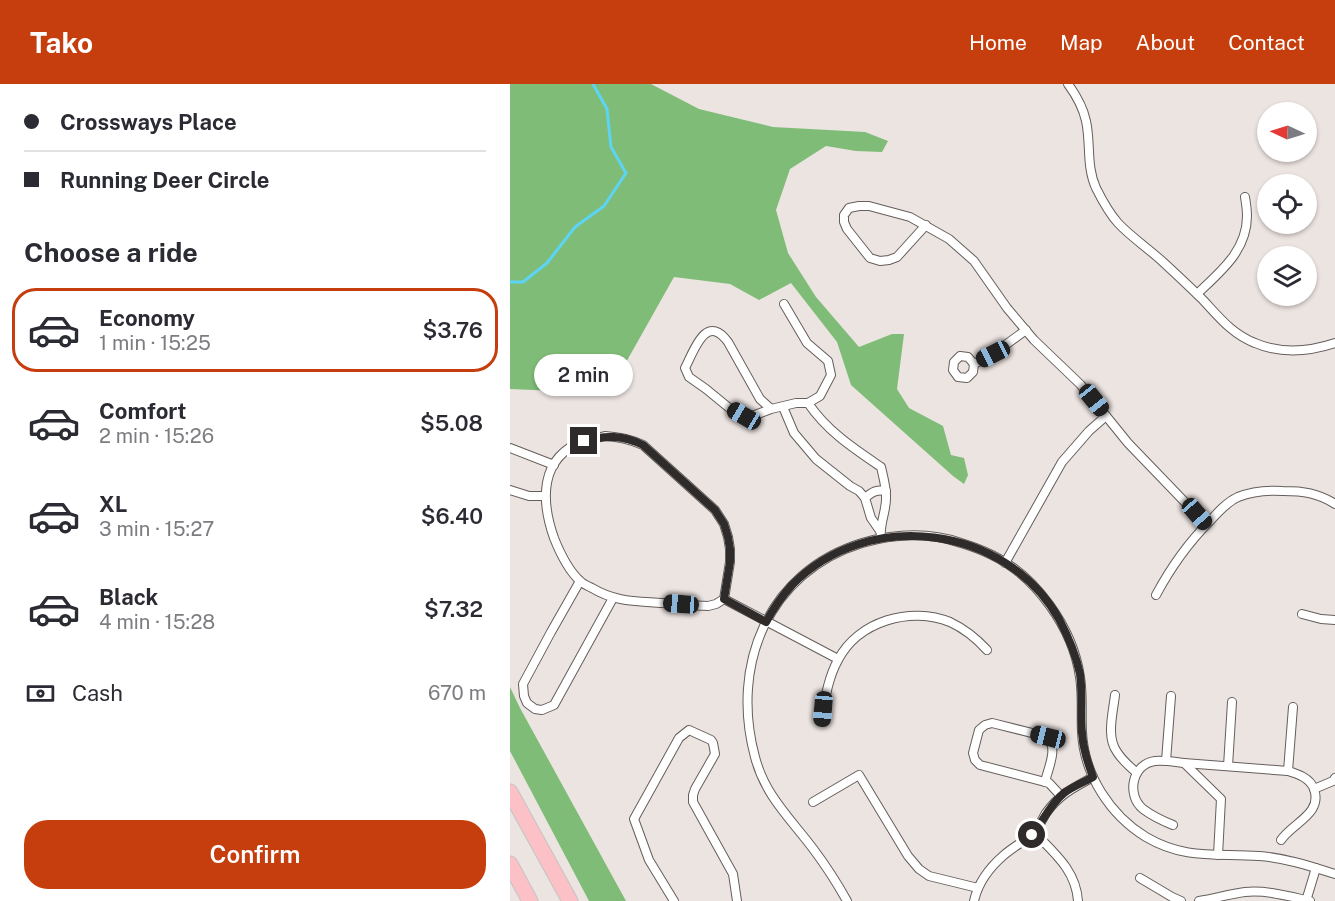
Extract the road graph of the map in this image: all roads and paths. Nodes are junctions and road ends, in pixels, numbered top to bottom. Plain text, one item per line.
1 (1068, 84) edge
2 (1245, 197) dead end
3 (926, 225) junction
4 (1197, 294) junction
5 (784, 304) dead end
6 (1026, 330) junction
7 (1335, 343) edge
8 (974, 364) dead end
9 (808, 403) junction
10 (783, 407) junction
11 (771, 409) junction
12 (1106, 416) junction
13 (510, 448) edge
14 (554, 465) junction
15 (510, 490) edge
16 (885, 492) junction
17 (545, 496) junction
18 (866, 498) junction
19 (1335, 504) edge
20 (1206, 524) junction
21 (880, 535) junction
22 (1005, 563) junction
23 (580, 581) junction
24 (1156, 595) dead end
25 (613, 598) junction
26 (724, 599) junction
27 (1302, 614) dead end
28 (1335, 620) edge
29 (766, 622) junction
30 (987, 650) dead end
31 (838, 659) junction
32 (1114, 695) dead end
33 (1171, 696) dead end
34 (1232, 702) dead end
35 (1293, 707) dead end
36 (822, 722) dead end
37 (1166, 761) junction
38 (1184, 763) junction
39 (1228, 766) junction
40 (1288, 771) junction
41 (1137, 773) junction
42 (1093, 777) junction
43 (1335, 778) edge
44 (1045, 782) junction
45 (1314, 789) junction
46 (510, 792) edge
47 (1061, 796) junction
48 (813, 802) dead end
49 (1173, 825) dead end
50 (1034, 832) junction
51 (1281, 840) dead end
52 (1218, 855) junction
53 (510, 864) edge
54 (1316, 868) junction
55 (1335, 874) edge
56 (1140, 878) dead end
57 (978, 888) junction
58 (530, 901) edge
59 (570, 901) edge
60 (674, 901) edge
61 (737, 901) edge
62 (847, 901) edge
63 (974, 901) edge
64 (1078, 901) edge
65 (1181, 901) edge
66 (1199, 901) edge
67 (1308, 901) edge

1 - 4 street
2 - 4 street
3 - 3 street
3 - 6 street
4 - 7 street
5 - 9 street
6 - 8 street
6 - 12 street
9 - 10 street
9 - 16 street
10 - 11 street
10 - 18 street
11 - 11 street
12 - 20 street
12 - 22 street
13 - 14 street
14 - 17 street
14 - 26 street
15 - 17 street
16 - 18 street
16 - 21 street
17 - 23 street
18 - 21 street
19 - 20 street
20 - 24 street
21 - 22 street
21 - 29 street
22 - 42 street
23 - 25 street
23 - 25 street
25 - 26 street
26 - 29 street
27 - 28 street
29 - 31 street
29 - 62 street
30 - 31 street
31 - 36 street
32 - 41 street
33 - 37 street
34 - 39 street
35 - 40 street
37 - 38 street
37 - 41 street
38 - 39 street
38 - 52 street
39 - 40 street
40 - 45 street
41 - 49 street
42 - 47 street
42 - 52 street
43 - 45 street
44 - 44 street
44 - 47 street
45 - 51 street
46 - 59 highway
47 - 50 street
48 - 57 street
50 - 57 street
50 - 64 street
52 - 54 street
53 - 58 highway
54 - 55 street
54 - 67 street
56 - 65 street
57 - 63 street
60 - 61 street
66 - 67 street

